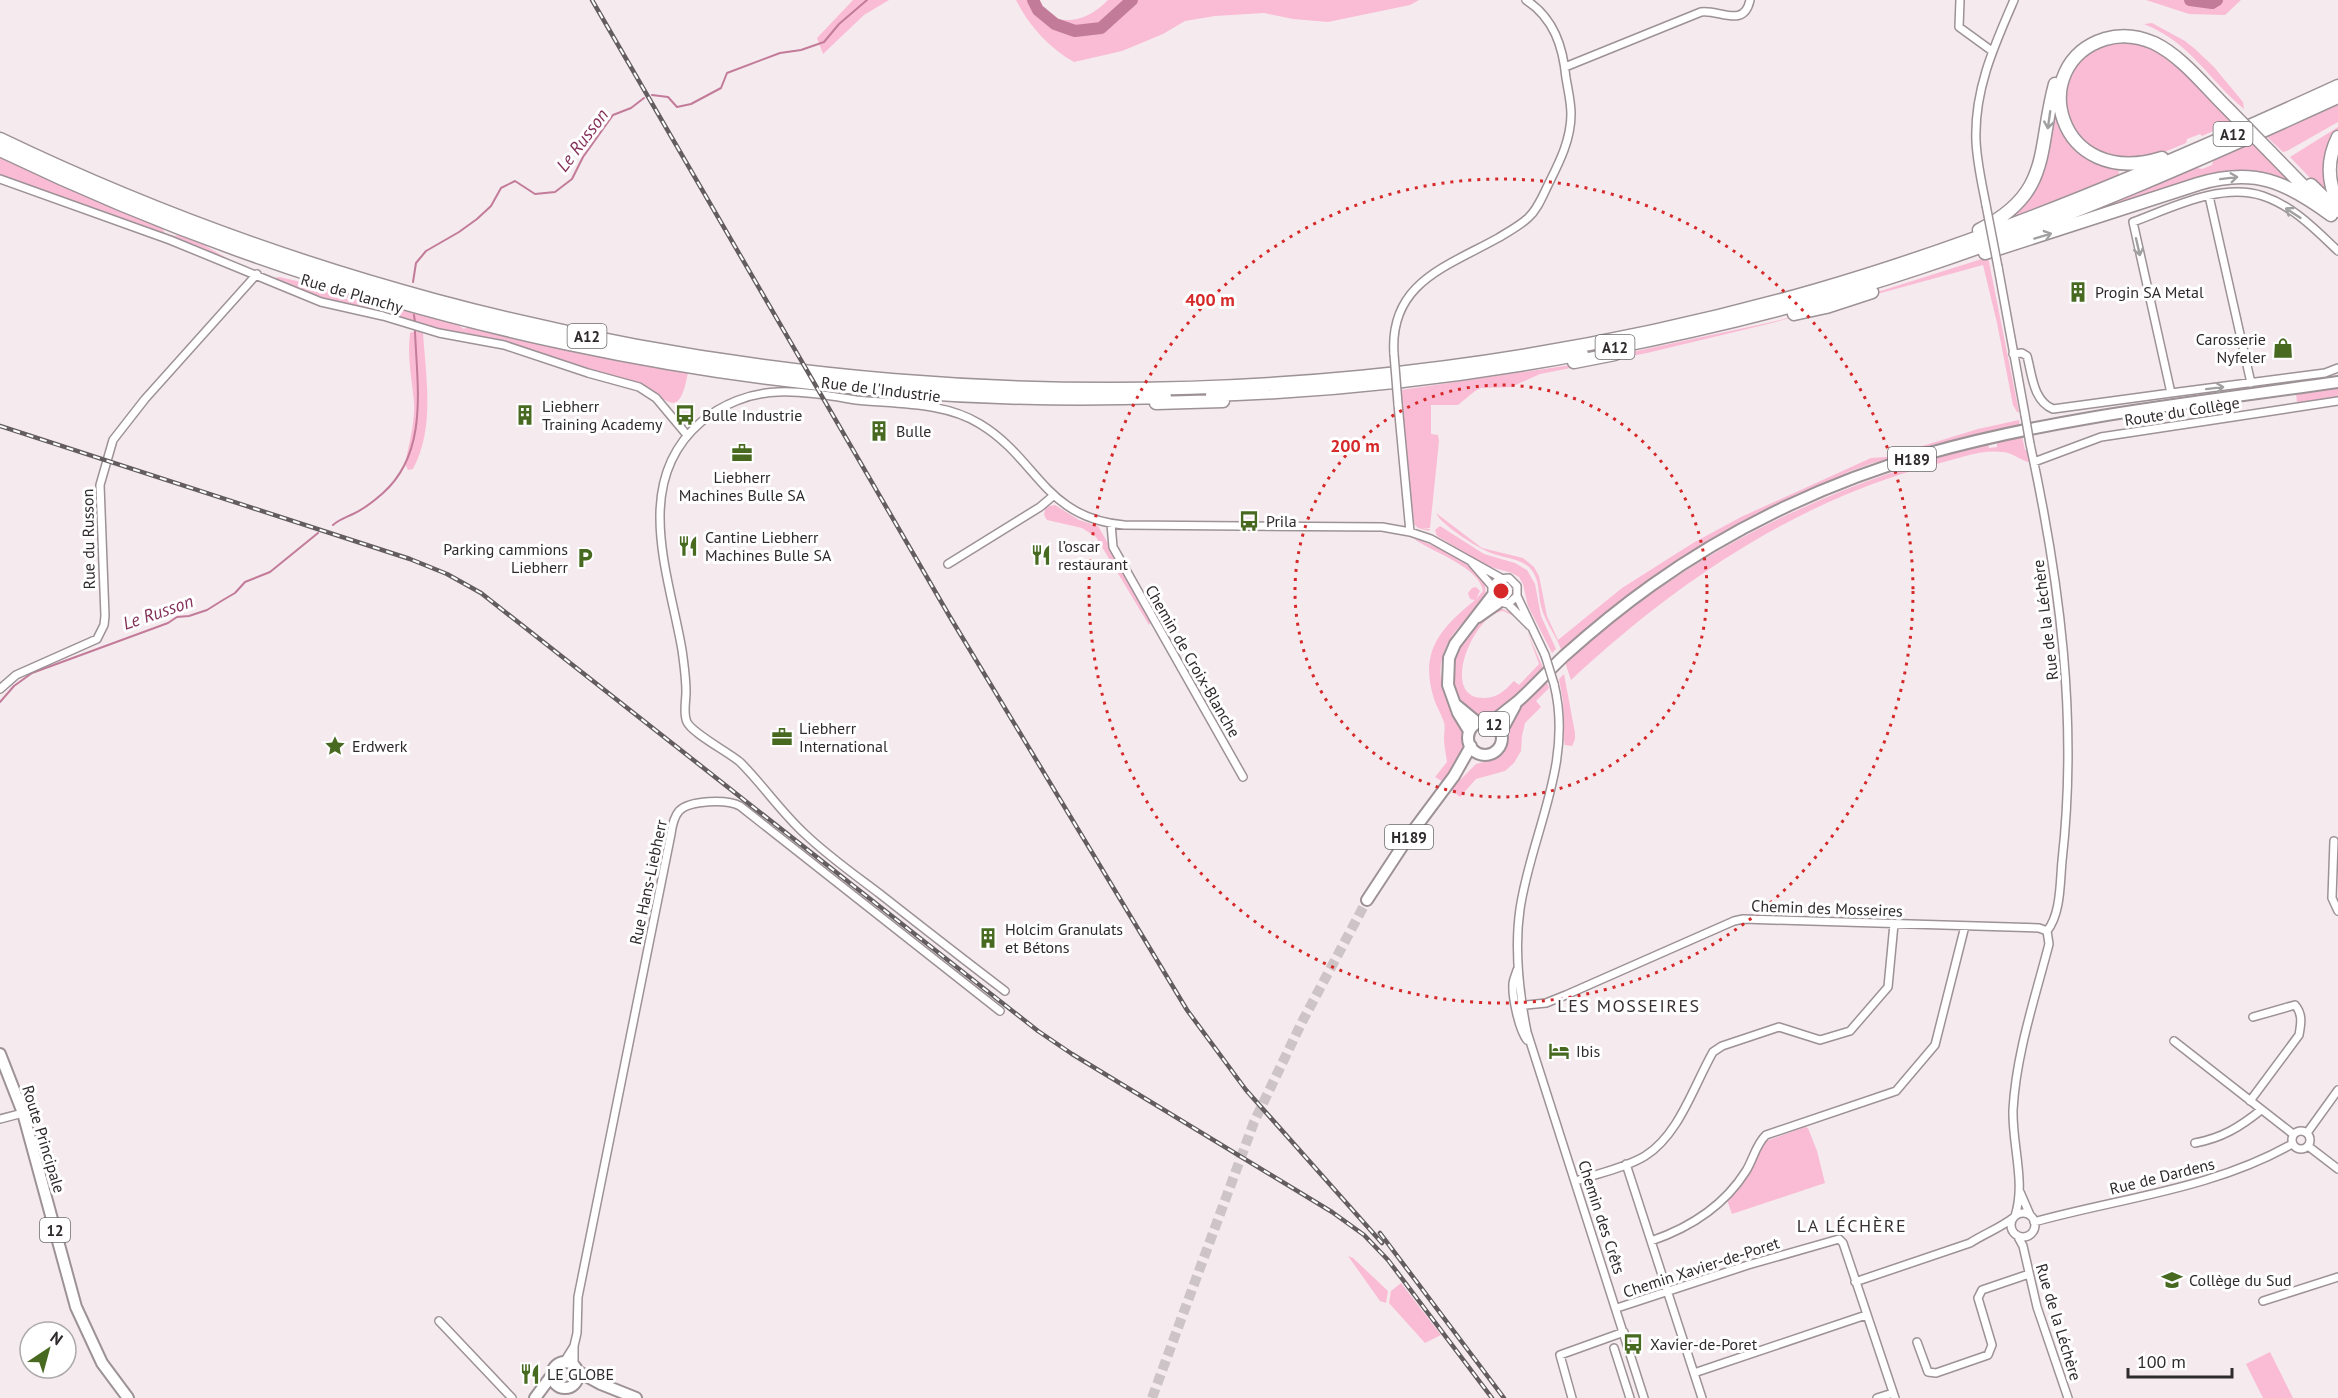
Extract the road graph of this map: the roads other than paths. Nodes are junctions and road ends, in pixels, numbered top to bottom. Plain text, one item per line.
1 (1526, 0) edge
2 (1750, 0) edge
3 (1960, 0) edge
4 (2014, 0) edge
5 (1992, 51) junction
6 (1565, 67) junction
7 (2338, 80) edge
8 (2338, 86) edge
9 (2338, 97) edge
10 (2231, 109) junction
11 (2338, 137) edge
12 (0, 139) edge
13 (0, 150) edge
14 (0, 179) edge
15 (2209, 196) junction
16 (2338, 202) edge
17 (2336, 216) edge
18 (2338, 251) edge
19 (1933, 253) junction
20 (257, 274) junction
21 (2013, 354) junction
22 (2338, 368) edge
23 (2338, 382) edge
24 (2251, 383) junction
25 (2170, 393) junction
26 (997, 397) junction
27 (2338, 401) edge
28 (687, 435) junction
29 (2034, 462) junction
30 (1053, 496) junction
31 (1111, 524) junction
32 (1410, 532) junction
33 (1469, 560) junction
34 (948, 564) dead end
35 (1501, 578) junction
36 (1517, 596) junction
37 (1498, 597) junction
38 (1533, 630) junction
39 (0, 689) edge
40 (1518, 701) junction
41 (1455, 704) junction
42 (1478, 723) junction
43 (1491, 723) junction
44 (1469, 731) junction
45 (1501, 732) junction
46 (1475, 750) junction
47 (1454, 776) joint
48 (1244, 777) dead end
49 (2334, 841) dead end
50 (1367, 900) tunnel mouth
51 (2338, 911) edge
52 (1894, 924) junction
53 (1965, 926) junction
54 (2047, 931) junction
55 (1005, 991) dead end
56 (1519, 1006) junction
57 (1000, 1011) dead end
58 (2253, 1017) dead end
59 (2174, 1041) dead end
60 (0, 1053) edge
61 (2338, 1090) edge
62 (2250, 1101) junction
63 (2261, 1110) junction
64 (23, 1113) junction
65 (0, 1119) edge
66 (2307, 1133) junction
67 (2293, 1134) junction
68 (2195, 1143) dead end
69 (2292, 1144) junction
70 (2308, 1146) junction
71 (1626, 1164) junction
72 (2338, 1169) edge
73 (1576, 1180) junction
74 (2018, 1186) junction
75 (2014, 1217) junction
76 (2032, 1218) junction
77 (1995, 1230) junction
78 (2033, 1231) junction
79 (2016, 1234) junction
80 (1651, 1241) junction
81 (2026, 1254) junction
82 (2029, 1274) junction
83 (2338, 1277) edge
84 (1856, 1282) junction
85 (1667, 1292) junction
86 (2263, 1301) dead end
87 (1617, 1308) junction
88 (1866, 1315) junction
89 (440, 1321) dead end
90 (1624, 1332) junction
91 (1917, 1342) dead end
92 (1614, 1347) dead end
93 (573, 1370) junction
94 (1694, 1373) junction
95 (555, 1380) junction
96 (1894, 1395) edge
97 (128, 1398) edge
98 (512, 1398) edge
99 (536, 1398) edge
100 (636, 1398) edge
101 (1572, 1398) edge
102 (1630, 1398) edge
103 (1644, 1398) edge
104 (1702, 1398) edge
105 (1877, 1398) edge
106 (2068, 1398) edge

1 - 6 street
2 - 6 street
3 - 5 street
4 - 5 street, Rue de la Léchère
5 - 21 street, Rue de la Léchère, bridge
6 - 32 street, bridge
7 - 10 highway
8 - 19 highway, A12
9 - 26 highway, A12
10 - 17 highway, bridge
10 -> 19 highway
11 - 16 highway
12 - 19 highway, A12
13 - 26 highway, A12
14 - 20 street, Rue de Planchy
18 -> 15 street
15 - 24 street
15 -> 25 street
26 -> 17 highway
20 - 28 street, Rue de Planchy
20 - 39 street, Rue du Russon
21 - 25 street
21 - 29 street, Rue de la Léchère, bridge
22 - 24 street
23 - 40 main road, H189
25 -> 24 street
27 - 29 street, Route du Collège
28 - 30 street, Rue de l'Industrie
28 - 55 street
29 - 54 street, Rue de la Léchère
30 - 31 street, Rue de l'Industrie
30 - 34 street
31 - 32 street, Rue de l'Industrie
31 - 48 street, Chemin de Croix-Blanche
32 - 33 street, Chemin des Crêts
33 - 35 street, Chemin des Crêts
33 - 37 street, Chemin des Crêts
35 - 36 street, Chemin des Crêts
35 - 37 street
36 - 37 street
36 - 38 street, Chemin des Crêts
37 - 38 street, Chemin des Crêts
37 - 41 main road
38 - 56 street, Chemin des Crêts, bridge
40 - 43 main road, 12
40 - 45 main road, 12
41 - 42 main road
41 - 44 main road
42 - 43 main road, 12
42 - 44 main road, 12
43 - 45 main road, 12
44 - 46 main road, 12
45 - 46 main road, 12
46 - 47 main road, 12
47 - 50 main road, H189
49 - 51 street
52 - 53 street, Chemin des Mosseires
52 - 56 street, Chemin des Mosseires
52 - 71 street
53 - 54 street, Chemin des Mosseires
53 - 80 street
54 - 74 street, Rue de la Léchère
56 - 73 street, Chemin des Crêts
57 - 93 street, Rue Hans-Liebherr
58 - 62 street
59 - 62 street
60 - 64 main road, Route Principale / 12
61 - 66 street
62 - 63 street
63 - 67 street
63 - 68 street
64 - 65 street
64 - 97 main road, Route Principale / 12
66 - 67 street
66 - 70 street
67 - 69 street
69 - 70 street
69 - 76 street, Rue de Dardens
70 - 72 street
71 - 73 street
71 - 80 street
73 - 87 street, Chemin des Crêts
74 - 75 street, Rue de la Léchère
74 - 76 street, Rue de la Léchère
75 - 76 street
75 - 77 street
75 - 79 street
76 - 78 street
77 - 79 street
77 - 84 street
78 - 79 street
78 - 81 street, Rue de la Léchère
79 - 81 street, Rue de la Léchère
80 - 85 street
81 - 82 street, Rue de la Léchère
82 - 91 street
82 - 106 street, Rue de la Léchère
83 - 86 street
84 - 85 street, Chemin Xavier-de-Poret
84 - 88 street, Chemin Xavier-de-Poret
85 - 87 street, Chemin Xavier-de-Poret
85 - 94 street
87 - 90 street, Chemin des Crêts
88 - 94 street
88 - 96 street, Chemin Xavier-de-Poret
89 - 98 street
90 - 101 street
90 - 103 street, Chemin des Crêts
92 - 102 street
93 - 95 main road
93 - 95 main road
93 - 100 main road
94 - 104 street
95 - 99 main road
96 - 105 street

